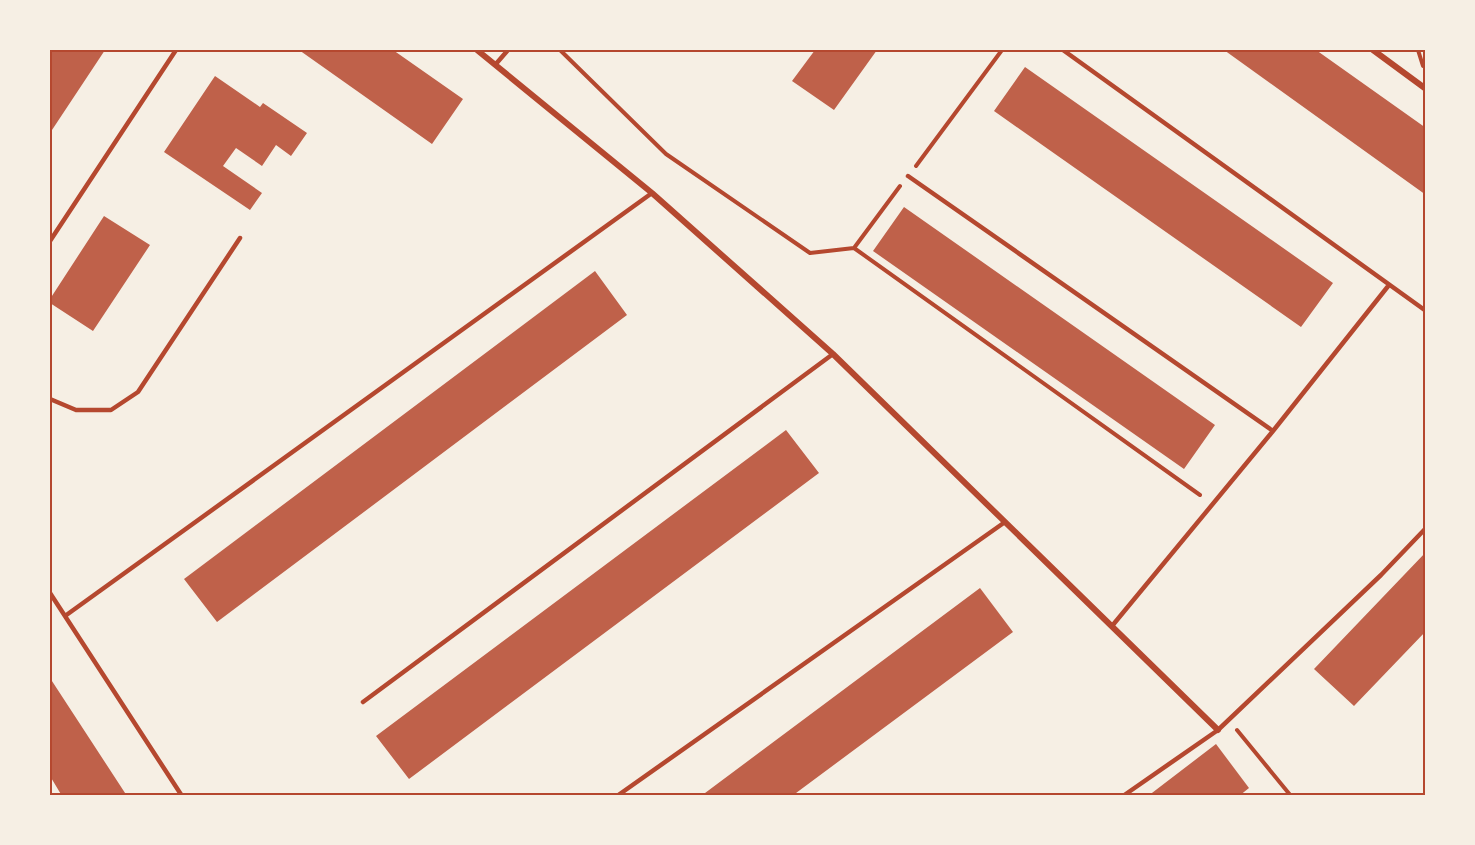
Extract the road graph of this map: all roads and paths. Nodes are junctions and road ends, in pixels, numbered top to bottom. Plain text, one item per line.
1 (176, 50) edge
2 (477, 50) edge
3 (508, 50) edge
4 (560, 50) edge
5 (1002, 50) edge
6 (1063, 50) edge
7 (1373, 50) edge
8 (1418, 50) edge
9 (495, 64) junction
10 (1425, 72) edge
11 (1425, 89) edge
12 (908, 176) junction
13 (652, 193) junction
14 (240, 238) dead end
15 (50, 242) edge
16 (854, 249) junction
17 (1389, 285) junction
18 (1425, 311) edge
19 (833, 354) junction
20 (50, 399) edge
21 (1274, 431) junction
22 (1213, 504) junction
23 (1005, 522) junction
24 (1425, 528) edge
25 (50, 594) edge
26 (64, 616) junction
27 (1112, 626) junction
28 (363, 702) dead end
29 (1229, 721) junction
30 (1218, 730) junction
31 (182, 795) edge
32 (617, 795) edge
33 (1123, 795) edge
34 (1291, 795) edge

1 - 15 lane
2 - 9 street
3 - 9 lane
4 - 16 path
5 - 12 path
6 - 17 lane
7 - 11 street
8 - 10 path
9 - 13 street
12 - 16 path
12 - 21 lane
13 - 19 street
13 - 26 lane
14 - 20 lane
16 - 22 path
17 - 18 lane
17 - 21 lane
19 - 23 street
19 - 28 lane
21 - 22 lane
22 - 27 lane
23 - 27 street
23 - 32 lane
24 - 29 lane
25 - 26 lane
26 - 31 lane
27 - 30 street
29 - 30 lane
29 - 34 path
30 - 33 lane

